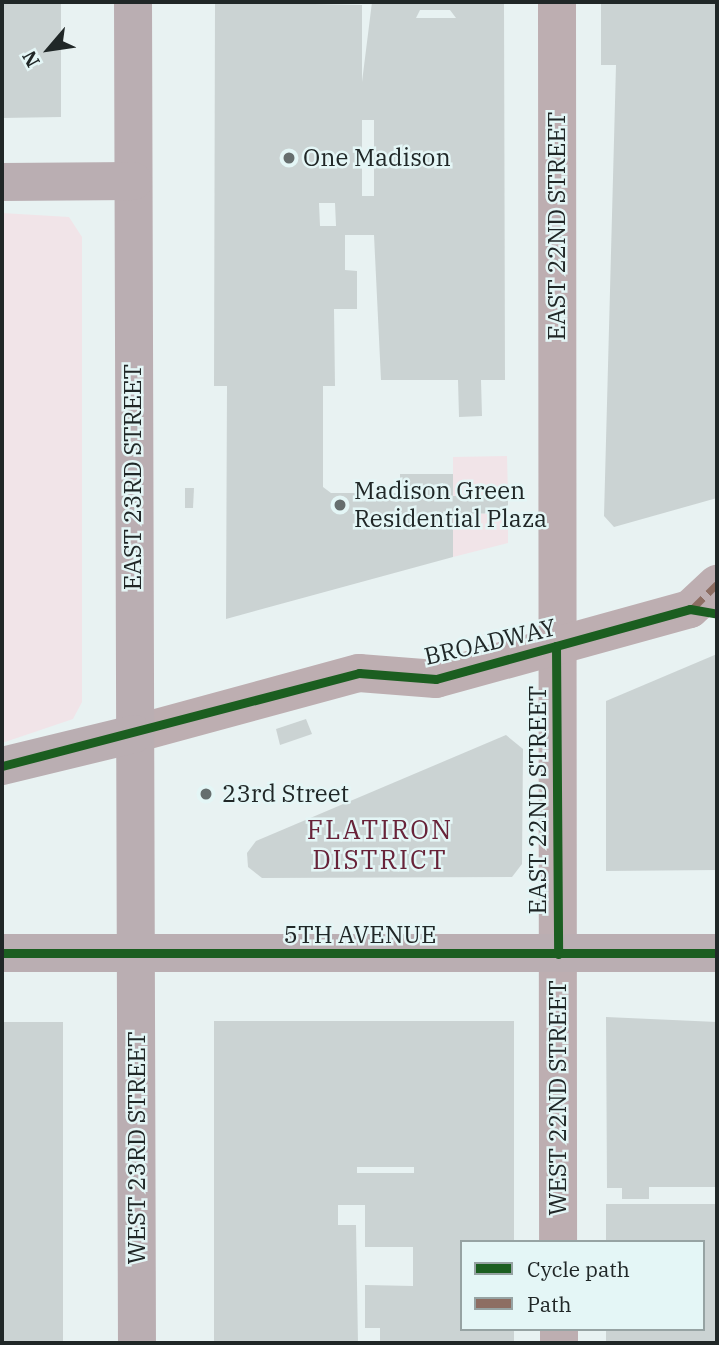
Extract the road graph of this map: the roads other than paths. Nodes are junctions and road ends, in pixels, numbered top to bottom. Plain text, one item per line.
1 (133, 2) edge
2 (557, 2) edge
3 (133, 181) junction
4 (2, 182) edge
5 (717, 584) edge
6 (556, 646) junction
7 (134, 734) junction
8 (2, 766) edge
9 (2, 953) edge
10 (137, 953) junction
11 (717, 953) edge
12 (558, 954) junction
13 (558, 1240) edge
14 (137, 1343) edge

1 - 3 main road, EAST 23RD STREET
2 - 6 street, EAST 22ND STREET
3 - 4 main road
3 - 7 main road, EAST 23RD STREET
5 - 6 street, BROADWAY
6 - 7 street, BROADWAY
6 - 12 street, EAST 22ND STREET
7 - 8 main road
7 - 10 main road, EAST 23RD STREET
9 - 10 main road, 5TH AVENUE
10 - 12 main road, 5TH AVENUE
10 - 14 main road, WEST 23RD STREET
11 - 12 main road, 5TH AVENUE
12 - 13 street, WEST 22ND STREET

